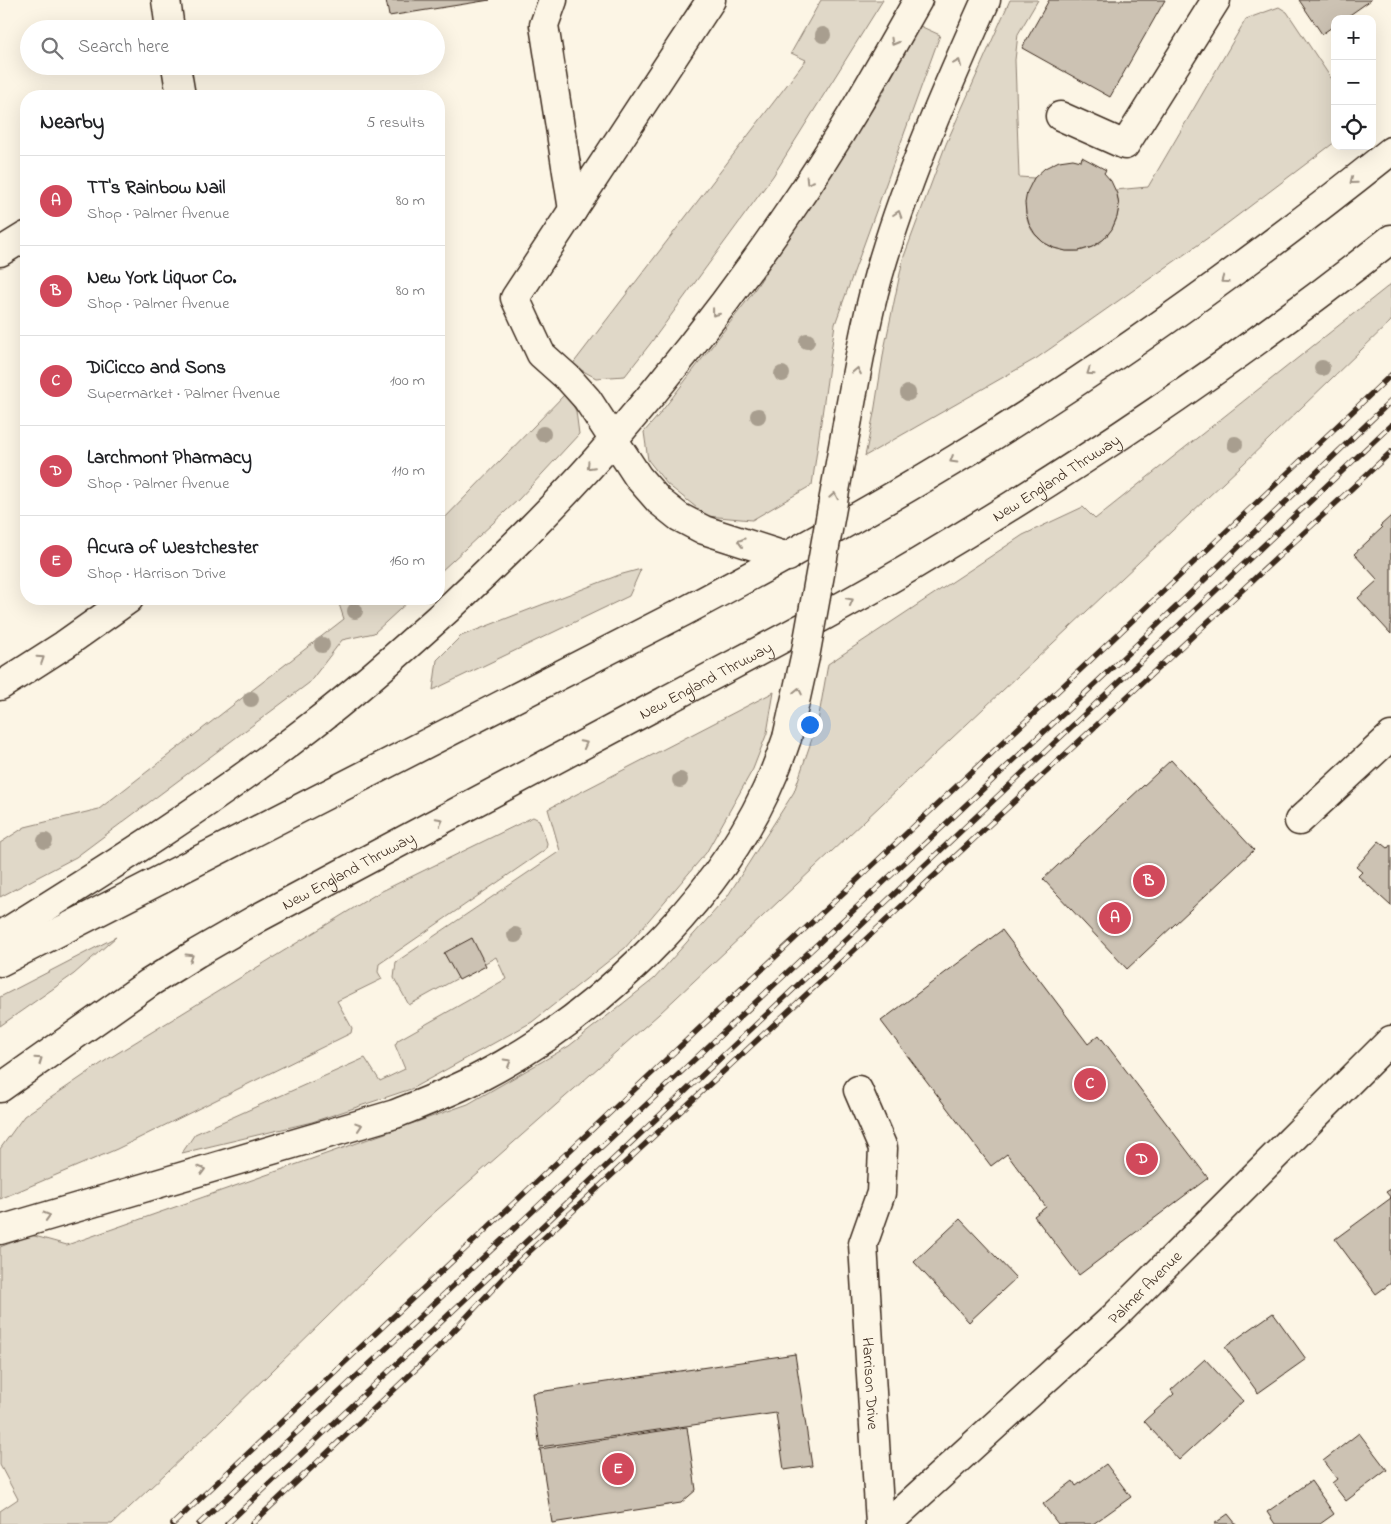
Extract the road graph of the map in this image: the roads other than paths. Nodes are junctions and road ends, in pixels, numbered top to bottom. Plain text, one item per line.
1 (166, 0) edge
2 (553, 0) edge
3 (711, 0) edge
4 (918, 0) edge
5 (986, 0) edge
6 (1216, 0) edge
7 (169, 20) edge
8 (178, 75) edge
9 (180, 90) edge
10 (1060, 116) dead end
11 (1391, 151) edge
12 (573, 210) junction
13 (1391, 239) edge
14 (20, 240) edge
15 (0, 252) edge
16 (613, 440) junction
17 (788, 557) junction
18 (121, 605) edge
19 (0, 686) edge
20 (1391, 736) edge
21 (1299, 821) dead end
22 (0, 936) edge
23 (0, 962) edge
24 (1391, 1040) edge
25 (0, 1088) edge
26 (858, 1090) dead end
27 (0, 1230) edge
28 (880, 1524) edge
29 (887, 1524) edge

1 - 7 main road
2 - 12 main road
3 - 12 main road
4 -> 16 main road
27 -> 5 main road, bridge
6 - 10 main road
8 - 9 main road
11 -> 17 main road
12 - 16 main road
25 -> 13 main road, New England Thruway
14 - 15 main road
17 -> 16 main road
16 -> 22 main road
17 - 23 main road
19 -> 18 main road
20 - 21 main road
24 - 29 main road, Palmer Avenue
26 - 28 main road, Harrison Drive

